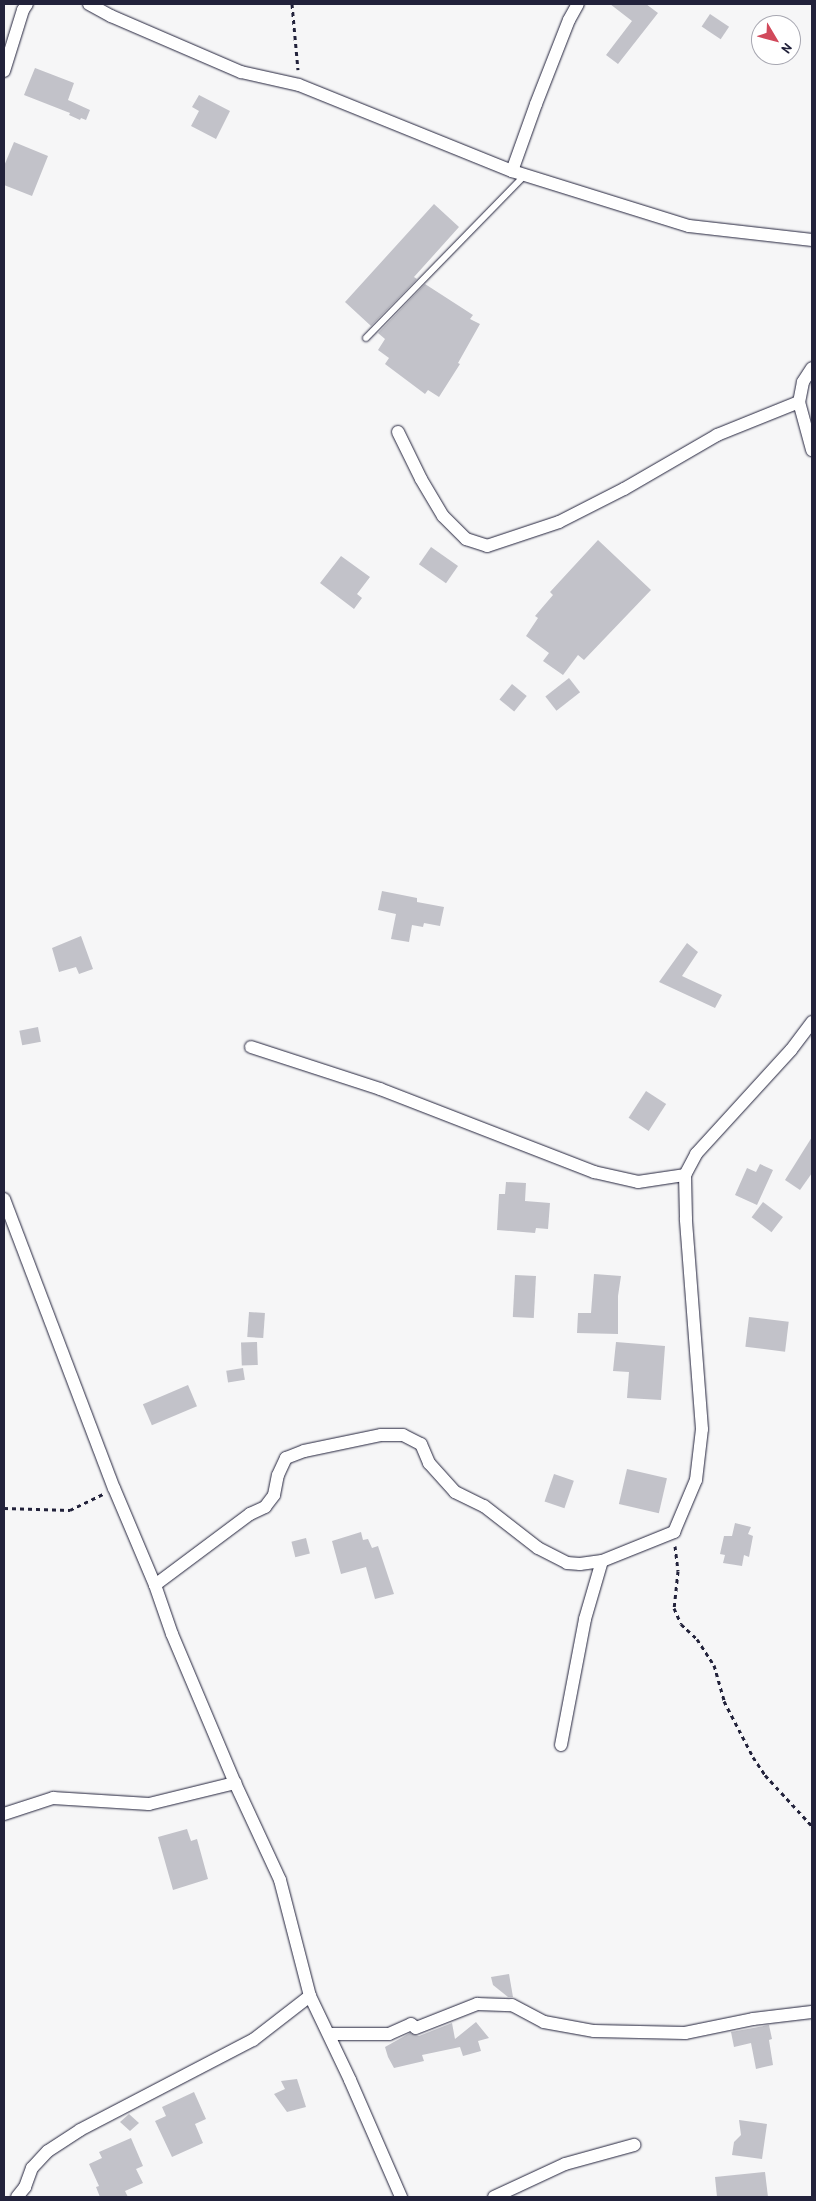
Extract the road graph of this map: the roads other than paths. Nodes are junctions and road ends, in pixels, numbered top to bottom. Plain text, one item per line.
1 (27, 4) edge
2 (89, 4) edge
3 (578, 4) edge
4 (4, 71) edge
5 (512, 171) junction
6 (525, 175) junction
7 (812, 240) edge
8 (366, 338) dead end
9 (812, 368) edge
10 (799, 402) junction
11 (398, 432) dead end
12 (812, 450) edge
13 (812, 1022) edge
14 (251, 1047) dead end
15 (685, 1175) junction
16 (4, 1198) edge
17 (602, 1561) junction
18 (155, 1585) junction
19 (561, 1745) dead end
20 (235, 1783) junction
21 (4, 1814) edge
22 (310, 1996) junction
23 (812, 2012) edge
24 (329, 2034) junction
25 (634, 2145) dead end
26 (17, 2197) edge
27 (402, 2197) edge
28 (494, 2197) edge

1 - 4 street
2 - 5 street
3 - 5 street
5 - 6 street
6 - 7 street
6 - 8 lane
9 - 10 street
10 - 11 street
10 - 12 street
13 - 15 street
14 - 15 street
15 - 17 street
16 - 18 street
17 - 18 street
17 - 19 street
18 - 20 street
20 - 21 street
20 - 22 street
22 - 24 street
22 - 26 street
23 - 24 street
24 - 27 street
25 - 28 street

